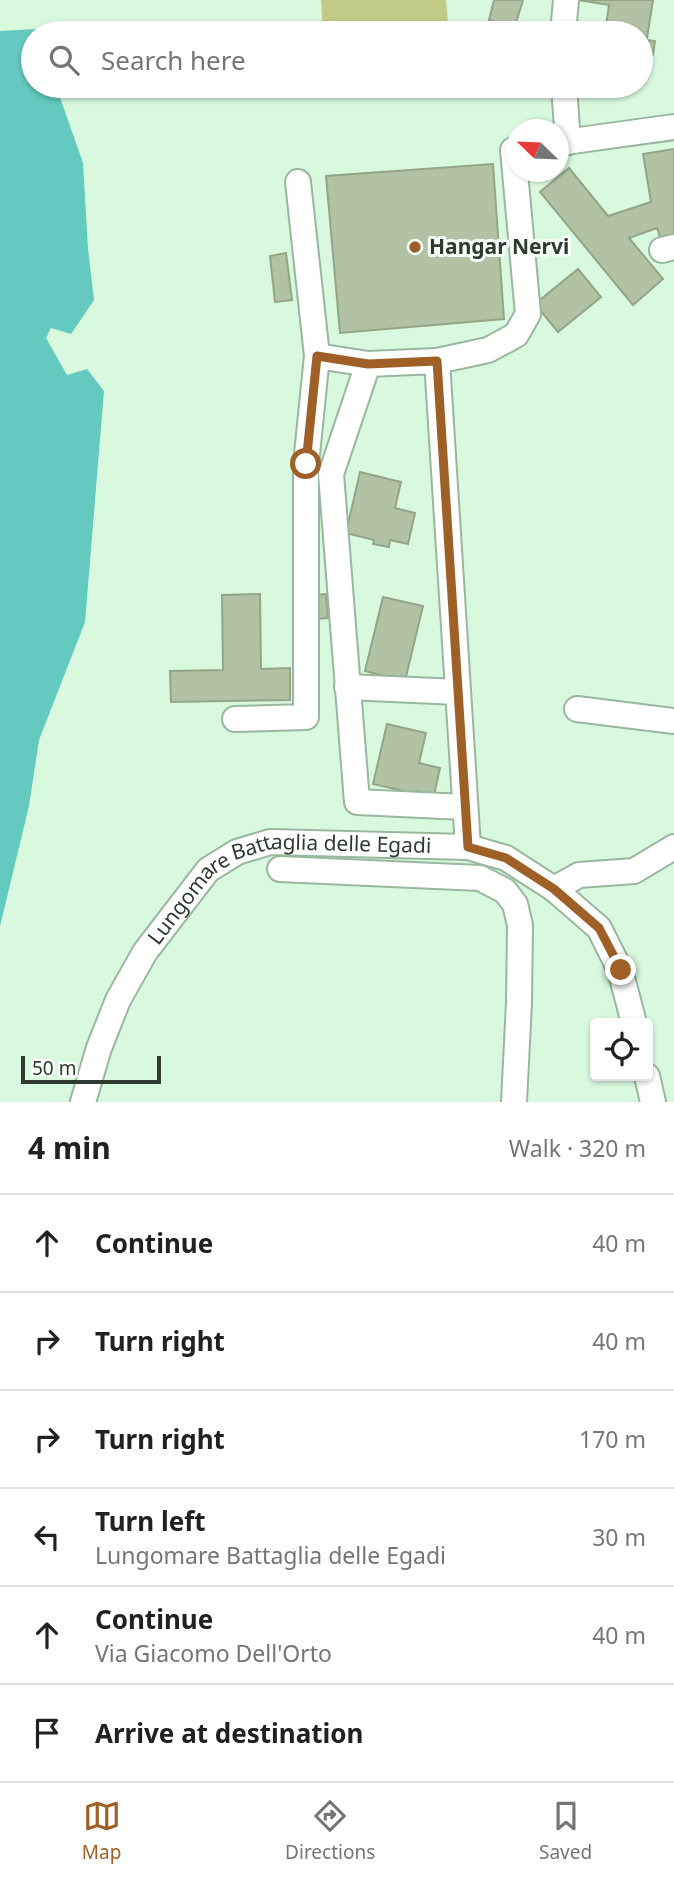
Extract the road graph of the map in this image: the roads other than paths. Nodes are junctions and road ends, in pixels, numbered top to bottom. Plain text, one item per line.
1 (566, 0) edge
2 (564, 21) edge
3 (564, 98) edge
4 (563, 119) edge
5 (674, 127) edge
6 (569, 142) edge
7 (298, 182) dead end
8 (516, 182) edge
9 (317, 356) junction
10 (437, 361) junction
11 (368, 364) junction
12 (347, 687) junction
13 (458, 691) junction
14 (577, 709) dead end
15 (235, 719) dead end
16 (674, 721) edge
17 (465, 807) junction
18 (468, 847) junction
19 (671, 856) edge
20 (280, 869) dead end
21 (554, 889) junction
22 (633, 1018) edge
23 (648, 1081) edge
24 (83, 1102) edge
25 (514, 1102) edge
26 (653, 1102) edge

1 - 2 street
3 - 4 street
5 - 6 street
7 - 9 street
8 - 10 street
9 - 11 street
9 - 15 street
10 - 11 street
10 - 13 street
11 - 12 street
12 - 13 street
12 - 17 street
13 - 17 street
14 - 16 street
17 - 18 street
18 - 21 street, Lungomare Battaglia delle Egadi
18 - 24 street, Lungomare Battaglia delle Egadi
19 - 21 street
20 - 25 street
21 - 22 street, Lungomare Battaglia delle Egadi
23 - 26 street

